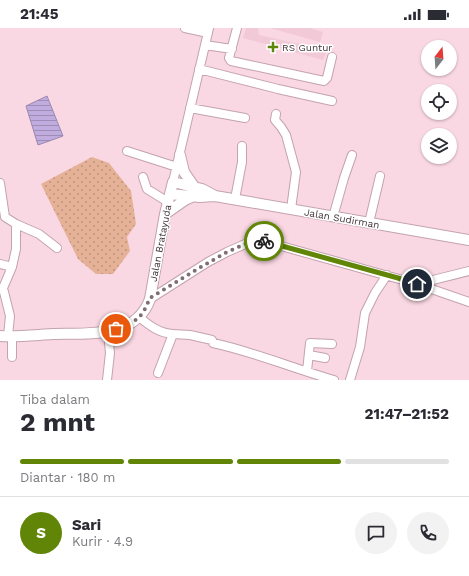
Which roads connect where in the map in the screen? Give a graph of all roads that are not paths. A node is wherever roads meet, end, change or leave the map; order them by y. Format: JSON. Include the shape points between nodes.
{"nodes":[{"id":1,"x":185,"y":28,"type":"edge"},
{"id":2,"x":237,"y":28,"type":"edge"},
{"id":3,"x":208,"y":31,"type":"edge"},
{"id":4,"x":205,"y":45,"type":"junction"},
{"id":5,"x":232,"y":49,"type":"junction"},
{"id":6,"x":332,"y":57,"type":"dead end"},
{"id":7,"x":199,"y":69,"type":"junction"},
{"id":8,"x":332,"y":101,"type":"dead end"},
{"id":9,"x":190,"y":108,"type":"junction"},
{"id":10,"x":276,"y":114,"type":"dead end"},
{"id":11,"x":245,"y":118,"type":"dead end"},
{"id":12,"x":242,"y":146,"type":"dead end"},
{"id":13,"x":127,"y":152,"type":"dead end"},
{"id":14,"x":180,"y":155,"type":"junction"},
{"id":15,"x":352,"y":155,"type":"dead end"},
{"id":16,"x":177,"y":167,"type":"junction"},
{"id":17,"x":380,"y":176,"type":"dead end"},
{"id":18,"x":143,"y":177,"type":"dead end"},
{"id":19,"x":173,"y":182,"type":"junction"},
{"id":20,"x":0,"y":183,"type":"edge"},
{"id":21,"x":194,"y":192,"type":"junction"},
{"id":22,"x":169,"y":198,"type":"junction"},
{"id":23,"x":235,"y":199,"type":"junction"},
{"id":24,"x":291,"y":209,"type":"junction"},
{"id":25,"x":165,"y":214,"type":"junction"},
{"id":26,"x":2,"y":217,"type":"edge"},
{"id":27,"x":333,"y":217,"type":"junction"},
{"id":28,"x":369,"y":223,"type":"junction"},
{"id":29,"x":16,"y":224,"type":"junction"},
{"id":30,"x":469,"y":240,"type":"edge"},
{"id":31,"x":57,"y":248,"type":"dead end"},
{"id":32,"x":0,"y":264,"type":"edge"},
{"id":33,"x":12,"y":267,"type":"junction"},
{"id":34,"x":469,"y":271,"type":"edge"},
{"id":35,"x":387,"y":275,"type":"junction"},
{"id":36,"x":417,"y":284,"type":"junction"},
{"id":37,"x":150,"y":298,"type":"junction"},
{"id":38,"x":469,"y":302,"type":"edge"},
{"id":39,"x":139,"y":318,"type":"junction"},
{"id":40,"x":108,"y":332,"type":"junction"},
{"id":41,"x":173,"y":334,"type":"junction"},
{"id":42,"x":7,"y":336,"type":"edge"},
{"id":43,"x":332,"y":344,"type":"dead end"},
{"id":44,"x":309,"y":356,"type":"junction"},
{"id":45,"x":12,"y":357,"type":"dead end"},
{"id":46,"x":325,"y":358,"type":"dead end"},
{"id":47,"x":307,"y":371,"type":"junction"},
{"id":48,"x":158,"y":373,"type":"dead end"},
{"id":49,"x":107,"y":380,"type":"edge"},
{"id":50,"x":334,"y":380,"type":"edge"},
{"id":51,"x":350,"y":380,"type":"edge"}],
"edges":[{"from":1,"to":3,"type":"street"},
{"from":2,"to":5,"type":"street"},
{"from":3,"to":4,"type":"street","name":"Jalan Bratayuda"},
{"from":4,"to":5,"type":"street"},
{"from":4,"to":7,"type":"street","name":"Jalan Bratayuda"},
{"from":5,"to":6,"type":"street","via":[[229,58],[231,61],[320,81],[327,78]]},
{"from":7,"to":8,"type":"street"},
{"from":7,"to":9,"type":"street","name":"Jalan Bratayuda"},
{"from":9,"to":11,"type":"street"},
{"from":9,"to":14,"type":"street","name":"Jalan Bratayuda"},
{"from":10,"to":24,"type":"street","via":[[275,120],[286,135],[296,172]]},
{"from":12,"to":23,"type":"street","via":[[242,162]]},
{"from":13,"to":16,"type":"street"},
{"from":14,"to":16,"type":"street","name":"Jalan Bratayuda"},
{"from":14,"to":21,"type":"main road","via":[[184,172]]},
{"from":15,"to":27,"type":"street"},
{"from":16,"to":19,"type":"street","name":"Jalan Bratayuda"},
{"from":17,"to":28,"type":"street"},
{"from":18,"to":22,"type":"street","via":[[147,188]]},
{"from":19,"to":21,"type":"main road"},
{"from":19,"to":22,"type":"main road","name":"Jalan Bratayuda"},
{"from":20,"to":26,"type":"street"},
{"from":21,"to":22,"type":"main road"},
{"from":21,"to":23,"type":"main road","name":"Jalan Sudirman","via":[[207,197]]},
{"from":21,"to":25,"type":"main road"},
{"from":22,"to":25,"type":"main road","name":"Jalan Bratayuda"},
{"from":23,"to":24,"type":"main road","name":"Jalan Sudirman"},
{"from":24,"to":27,"type":"main road","name":"Jalan Sudirman"},
{"from":25,"to":37,"type":"main road","name":"Jalan Bratayuda"},
{"from":26,"to":29,"type":"street"},
{"from":27,"to":28,"type":"main road","name":"Jalan Sudirman"},
{"from":28,"to":30,"type":"main road","name":"Jalan Sudirman"},
{"from":29,"to":31,"type":"street","via":[[39,234]]},
{"from":29,"to":33,"type":"street","via":[[16,249]]},
{"from":32,"to":33,"type":"street"},
{"from":33,"to":42,"type":"street","via":[[3,288],[10,316]]},
{"from":34,"to":36,"type":"street"},
{"from":35,"to":36,"type":"street"},
{"from":35,"to":37,"type":"street","via":[[256,240],[227,252]]},
{"from":35,"to":51,"type":"street","via":[[365,313],[360,347]]},
{"from":36,"to":38,"type":"street"},
{"from":37,"to":39,"type":"main road","name":"Jalan Bratayuda"},
{"from":39,"to":40,"type":"main road"},
{"from":39,"to":41,"type":"street","via":[[154,329]]},
{"from":40,"to":42,"type":"main road"},
{"from":40,"to":49,"type":"street","via":[[110,353]]},
{"from":41,"to":47,"type":"street","via":[[212,340],[213,343]]},
{"from":41,"to":48,"type":"street"},
{"from":42,"to":45,"type":"street"},
{"from":43,"to":44,"type":"street","via":[[310,343]]},
{"from":44,"to":46,"type":"street"},
{"from":44,"to":47,"type":"street"},
{"from":47,"to":50,"type":"street"}]}
